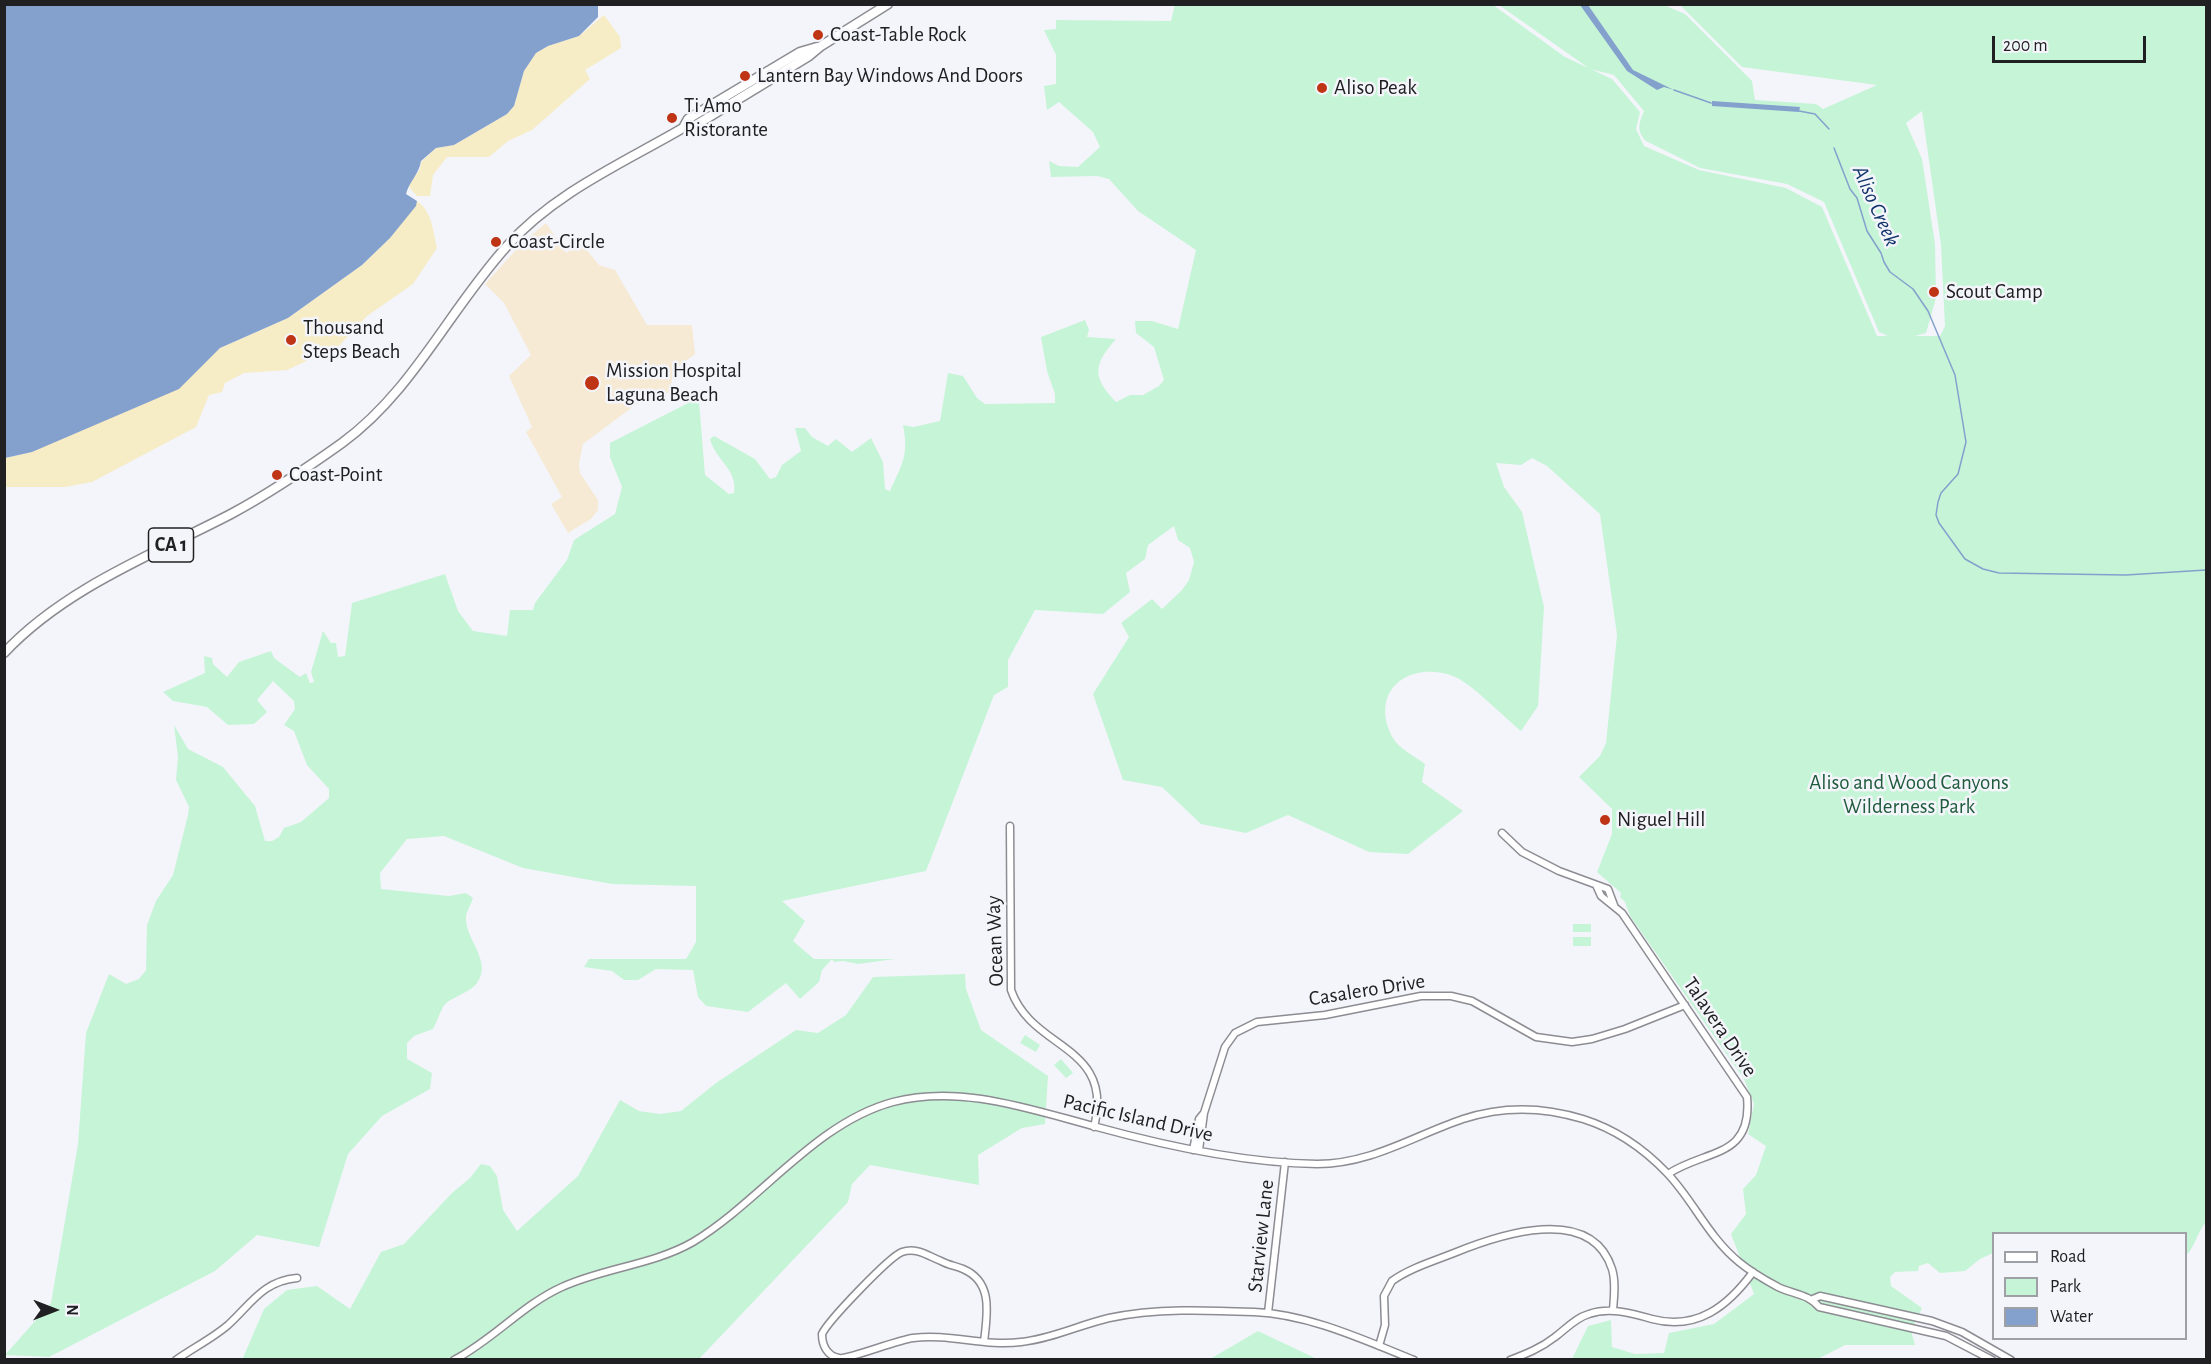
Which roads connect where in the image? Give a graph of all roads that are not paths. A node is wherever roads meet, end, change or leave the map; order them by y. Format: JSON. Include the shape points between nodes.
{"nodes":[{"id":1,"x":888,"y":4,"type":"edge"},
{"id":2,"x":821,"y":46,"type":"junction"},
{"id":3,"x":805,"y":50,"type":"junction"},
{"id":4,"x":779,"y":74,"type":"junction"},
{"id":5,"x":758,"y":77,"type":"junction"},
{"id":6,"x":716,"y":109,"type":"junction"},
{"id":7,"x":4,"y":653,"type":"edge"},
{"id":8,"x":1010,"y":825,"type":"dead end"},
{"id":9,"x":1503,"y":833,"type":"dead end"},
{"id":10,"x":1685,"y":1005,"type":"junction"},
{"id":11,"x":1094,"y":1127,"type":"junction"},
{"id":12,"x":1196,"y":1150,"type":"junction"},
{"id":13,"x":1285,"y":1162,"type":"junction"},
{"id":14,"x":1668,"y":1174,"type":"junction"},
{"id":15,"x":1753,"y":1272,"type":"junction"},
{"id":16,"x":297,"y":1278,"type":"dead end"},
{"id":17,"x":1813,"y":1299,"type":"junction"},
{"id":18,"x":1613,"y":1310,"type":"junction"},
{"id":19,"x":1268,"y":1313,"type":"junction"},
{"id":20,"x":984,"y":1342,"type":"junction"},
{"id":21,"x":1379,"y":1346,"type":"junction"},
{"id":22,"x":176,"y":1359,"type":"edge"},
{"id":23,"x":454,"y":1359,"type":"edge"},
{"id":24,"x":1414,"y":1359,"type":"edge"},
{"id":25,"x":1510,"y":1359,"type":"edge"},
{"id":26,"x":1992,"y":1359,"type":"edge"},
{"id":27,"x":2011,"y":1359,"type":"edge"}],
"edges":[{"from":1,"to":2,"type":"highway","number":"CA 1"},
{"from":2,"to":3,"type":"highway","number":"CA 1"},
{"from":2,"to":4,"type":"highway","number":"CA 1"},
{"from":3,"to":4,"type":"highway","via":[[802,56],[782,67]]},
{"from":3,"to":5,"type":"highway","number":"CA 1"},
{"from":4,"to":5,"type":"highway"},
{"from":4,"to":6,"type":"highway","number":"CA 1"},
{"from":5,"to":6,"type":"highway","number":"CA 1"},
{"from":6,"to":7,"type":"highway","number":"CA 1","via":[[691,128],[683,128],[562,198],[531,223],[485,270],[403,385],[342,442],[235,512],[66,602]]},
{"from":8,"to":11,"type":"street","name":"Ocean Way","via":[[1011,990],[1030,1021],[1089,1068],[1098,1092]]},
{"from":9,"to":10,"type":"street","name":"Talavera Drive","via":[[1522,852],[1608,889],[1614,904]]},
{"from":10,"to":12,"type":"street","name":"Casalero Drive","via":[[1625,1029],[1572,1042],[1536,1037],[1472,1001],[1451,996],[1422,996],[1350,1011],[1257,1022],[1235,1033],[1225,1047]]},
{"from":10,"to":14,"type":"street","name":"Talavera Drive","via":[[1742,1088],[1748,1110],[1743,1133],[1736,1142]]},
{"from":11,"to":12,"type":"street","name":"Pacific Island Drive"},
{"from":11,"to":23,"type":"street","name":"Pacific Island Drive","via":[[966,1097],[922,1097],[882,1106],[836,1129],[693,1242],[564,1286]]},
{"from":12,"to":13,"type":"street","name":"Pacific Island Drive"},
{"from":13,"to":14,"type":"street","name":"Pacific Island Drive","via":[[1319,1164],[1361,1159],[1465,1118],[1530,1109],[1598,1124],[1627,1140]]},
{"from":13,"to":19,"type":"street","name":"Starview Lane"},
{"from":14,"to":15,"type":"street","name":"Pacific Island Drive","via":[[1722,1246]]},
{"from":15,"to":17,"type":"street","name":"Pacific Island Drive","via":[[1778,1287]]},
{"from":15,"to":18,"type":"street","via":[[1727,1303],[1702,1317],[1662,1321]]},
{"from":16,"to":22,"type":"street","via":[[266,1286],[227,1325]]},
{"from":17,"to":26,"type":"street","name":"Pacific Island Drive","via":[[1819,1307],[1946,1336]]},
{"from":17,"to":27,"type":"street","name":"Pacific Island Drive","via":[[1820,1296],[1932,1321],[1962,1332]]},
{"from":18,"to":21,"type":"street","via":[[1613,1271],[1599,1249],[1571,1232],[1537,1229],[1481,1242],[1392,1281],[1384,1296],[1385,1325]]},
{"from":18,"to":25,"type":"street","via":[[1587,1314],[1544,1345]]},
{"from":19,"to":20,"type":"street","via":[[1129,1314],[1024,1342]]},
{"from":19,"to":21,"type":"street"},
{"from":20,"to":20,"type":"street","via":[[986,1296],[974,1276],[923,1252],[907,1251],[890,1260],[833,1317],[822,1334],[832,1356],[845,1359],[883,1344],[914,1338]]},
{"from":21,"to":24,"type":"street"}]}
